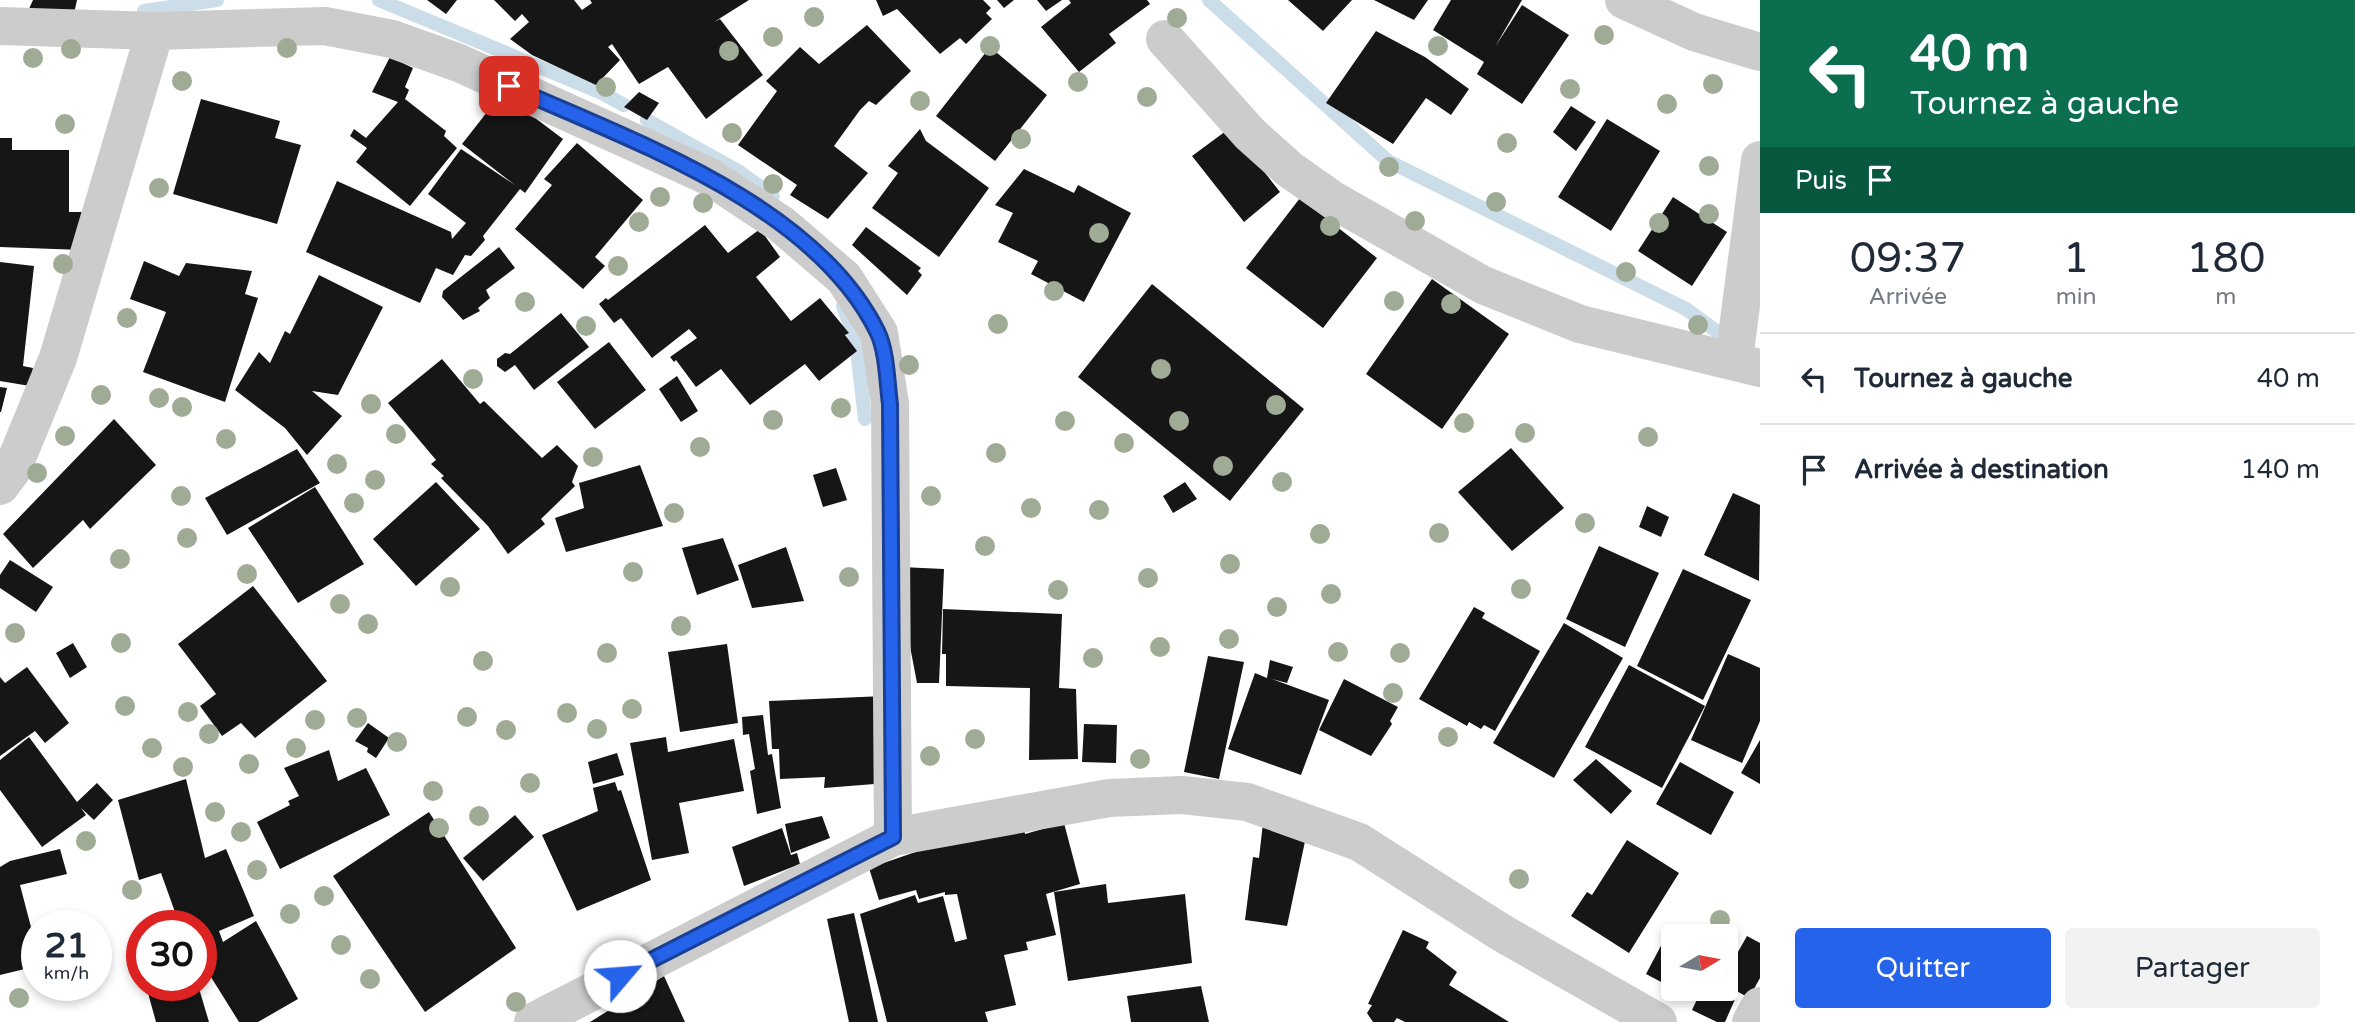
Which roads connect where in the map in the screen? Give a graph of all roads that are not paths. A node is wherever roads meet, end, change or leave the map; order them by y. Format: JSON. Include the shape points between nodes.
{"nodes":[{"id":1,"x":1624,"y":0,"type":"edge"},
{"id":2,"x":0,"y":26,"type":"edge"},
{"id":3,"x":155,"y":31,"type":"junction"},
{"id":4,"x":1165,"y":39,"type":"dead end"},
{"id":5,"x":1760,"y":52,"type":"edge"},
{"id":6,"x":1760,"y":160,"type":"edge"},
{"id":7,"x":1747,"y":363,"type":"edge"},
{"id":8,"x":0,"y":486,"type":"edge"},
{"id":9,"x":893,"y":837,"type":"junction"},
{"id":10,"x":1760,"y":1006,"type":"edge"},
{"id":11,"x":533,"y":1022,"type":"edge"},
{"id":12,"x":1658,"y":1022,"type":"edge"},
{"id":13,"x":1751,"y":1022,"type":"edge"}],
"edges":[{"from":1,"to":5,"type":"street","via":[[1694,32]]},
{"from":2,"to":3,"type":"street"},
{"from":3,"to":8,"type":"street","via":[[58,358],[12,470]]},
{"from":3,"to":9,"type":"street","via":[[325,26],[392,39],[437,55],[710,177],[781,224],[844,278],[879,333],[890,404]]},
{"from":4,"to":7,"type":"street","via":[[1250,134],[1289,169],[1333,200],[1483,285],[1580,324]]},
{"from":6,"to":7,"type":"street"},
{"from":9,"to":11,"type":"street"},
{"from":9,"to":12,"type":"street","via":[[1109,798],[1182,795],[1247,802],[1359,842],[1502,933]]},
{"from":10,"to":13,"type":"street"}]}
